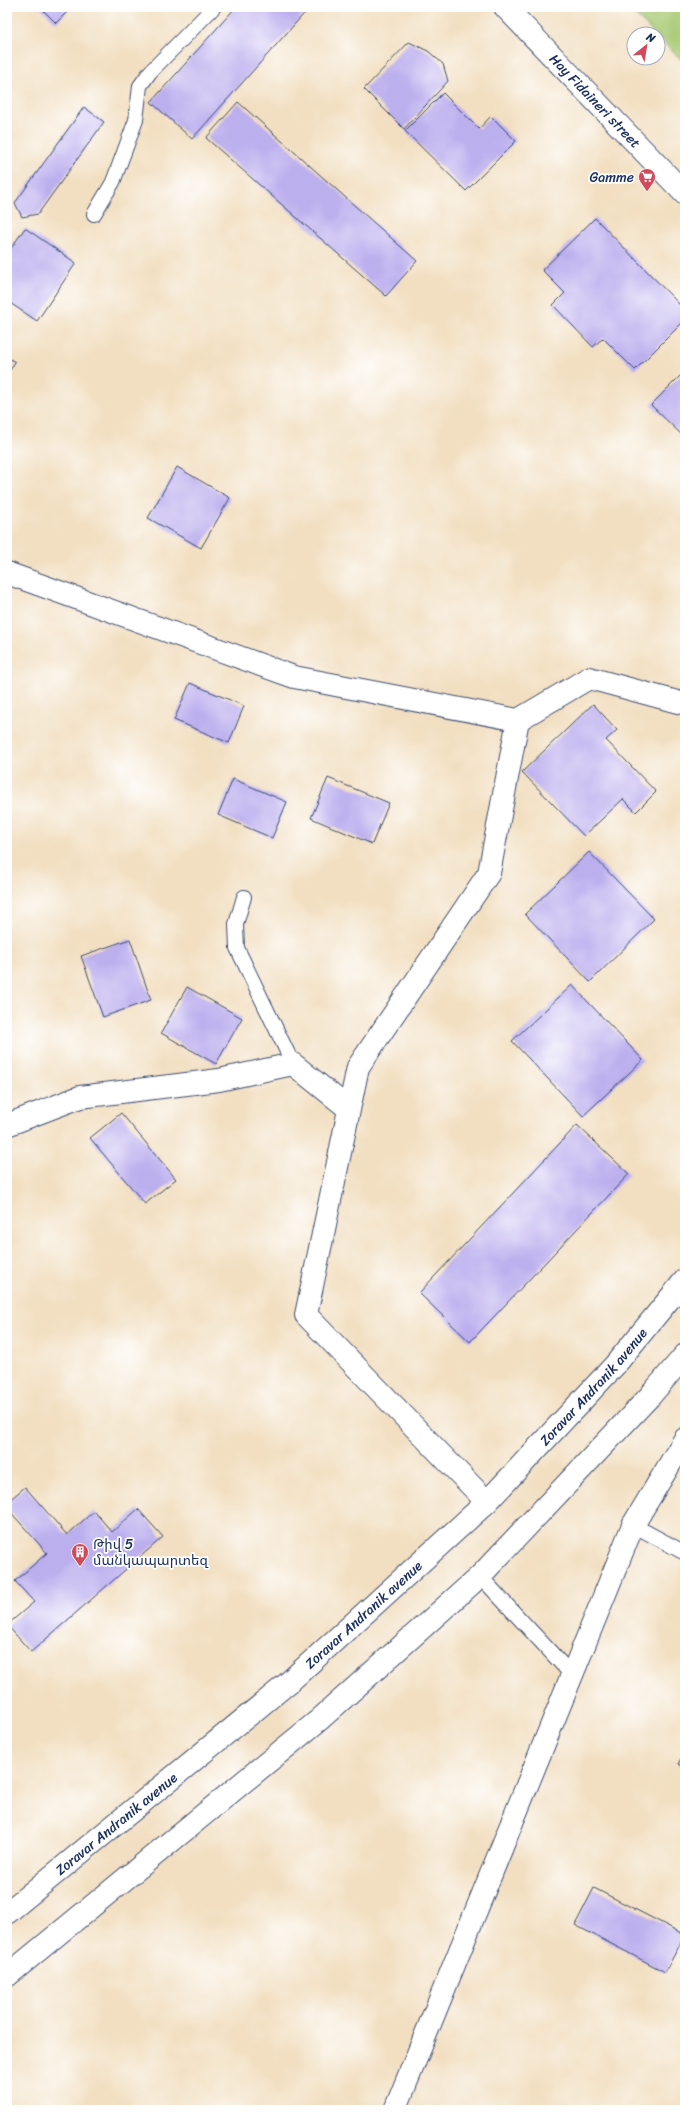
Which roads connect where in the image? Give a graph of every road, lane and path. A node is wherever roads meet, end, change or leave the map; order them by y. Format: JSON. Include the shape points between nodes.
{"nodes":[{"id":1,"x":214,"y":7,"type":"edge"},
{"id":2,"x":505,"y":7,"type":"edge"},
{"id":3,"x":685,"y":194,"type":"edge"},
{"id":4,"x":94,"y":214,"type":"dead end"},
{"id":5,"x":7,"y":573,"type":"edge"},
{"id":6,"x":685,"y":704,"type":"edge"},
{"id":7,"x":518,"y":720,"type":"junction"},
{"id":8,"x":244,"y":897,"type":"dead end"},
{"id":9,"x":293,"y":1064,"type":"junction"},
{"id":10,"x":349,"y":1109,"type":"junction"},
{"id":11,"x":7,"y":1125,"type":"edge"},
{"id":12,"x":685,"y":1280,"type":"edge"},
{"id":13,"x":685,"y":1355,"type":"edge"},
{"id":14,"x":685,"y":1439,"type":"edge"},
{"id":15,"x":487,"y":1502,"type":"junction"},
{"id":16,"x":633,"y":1525,"type":"junction"},
{"id":17,"x":685,"y":1553,"type":"edge"},
{"id":18,"x":480,"y":1576,"type":"junction"},
{"id":19,"x":572,"y":1675,"type":"junction"},
{"id":20,"x":7,"y":1913,"type":"edge"},
{"id":21,"x":7,"y":1976,"type":"edge"},
{"id":22,"x":395,"y":2110,"type":"edge"}],
"edges":[{"from":1,"to":4,"type":"lane","via":[[150,72],[140,86],[136,120],[114,182]]},
{"from":2,"to":3,"type":"street","name":"Hay Fidaineri street"},
{"from":5,"to":7,"type":"street","via":[[294,677]]},
{"from":6,"to":7,"type":"street","via":[[589,678]]},
{"from":7,"to":10,"type":"street","via":[[489,873],[358,1067]]},
{"from":8,"to":9,"type":"lane","via":[[236,924],[237,948]]},
{"from":9,"to":10,"type":"street"},
{"from":9,"to":11,"type":"street","via":[[219,1080],[80,1097]]},
{"from":10,"to":15,"type":"street","via":[[306,1315]]},
{"from":12,"to":15,"type":"street","name":"Zoravar Andranik avenue","via":[[615,1365]]},
{"from":13,"to":18,"type":"street","via":[[650,1396]]},
{"from":14,"to":16,"type":"street"},
{"from":15,"to":20,"type":"street","name":"Zoravar Andranik avenue","via":[[288,1683]]},
{"from":16,"to":17,"type":"lane"},
{"from":16,"to":19,"type":"street"},
{"from":18,"to":19,"type":"lane"},
{"from":18,"to":21,"type":"street","via":[[319,1720]]},
{"from":19,"to":22,"type":"street"}]}
